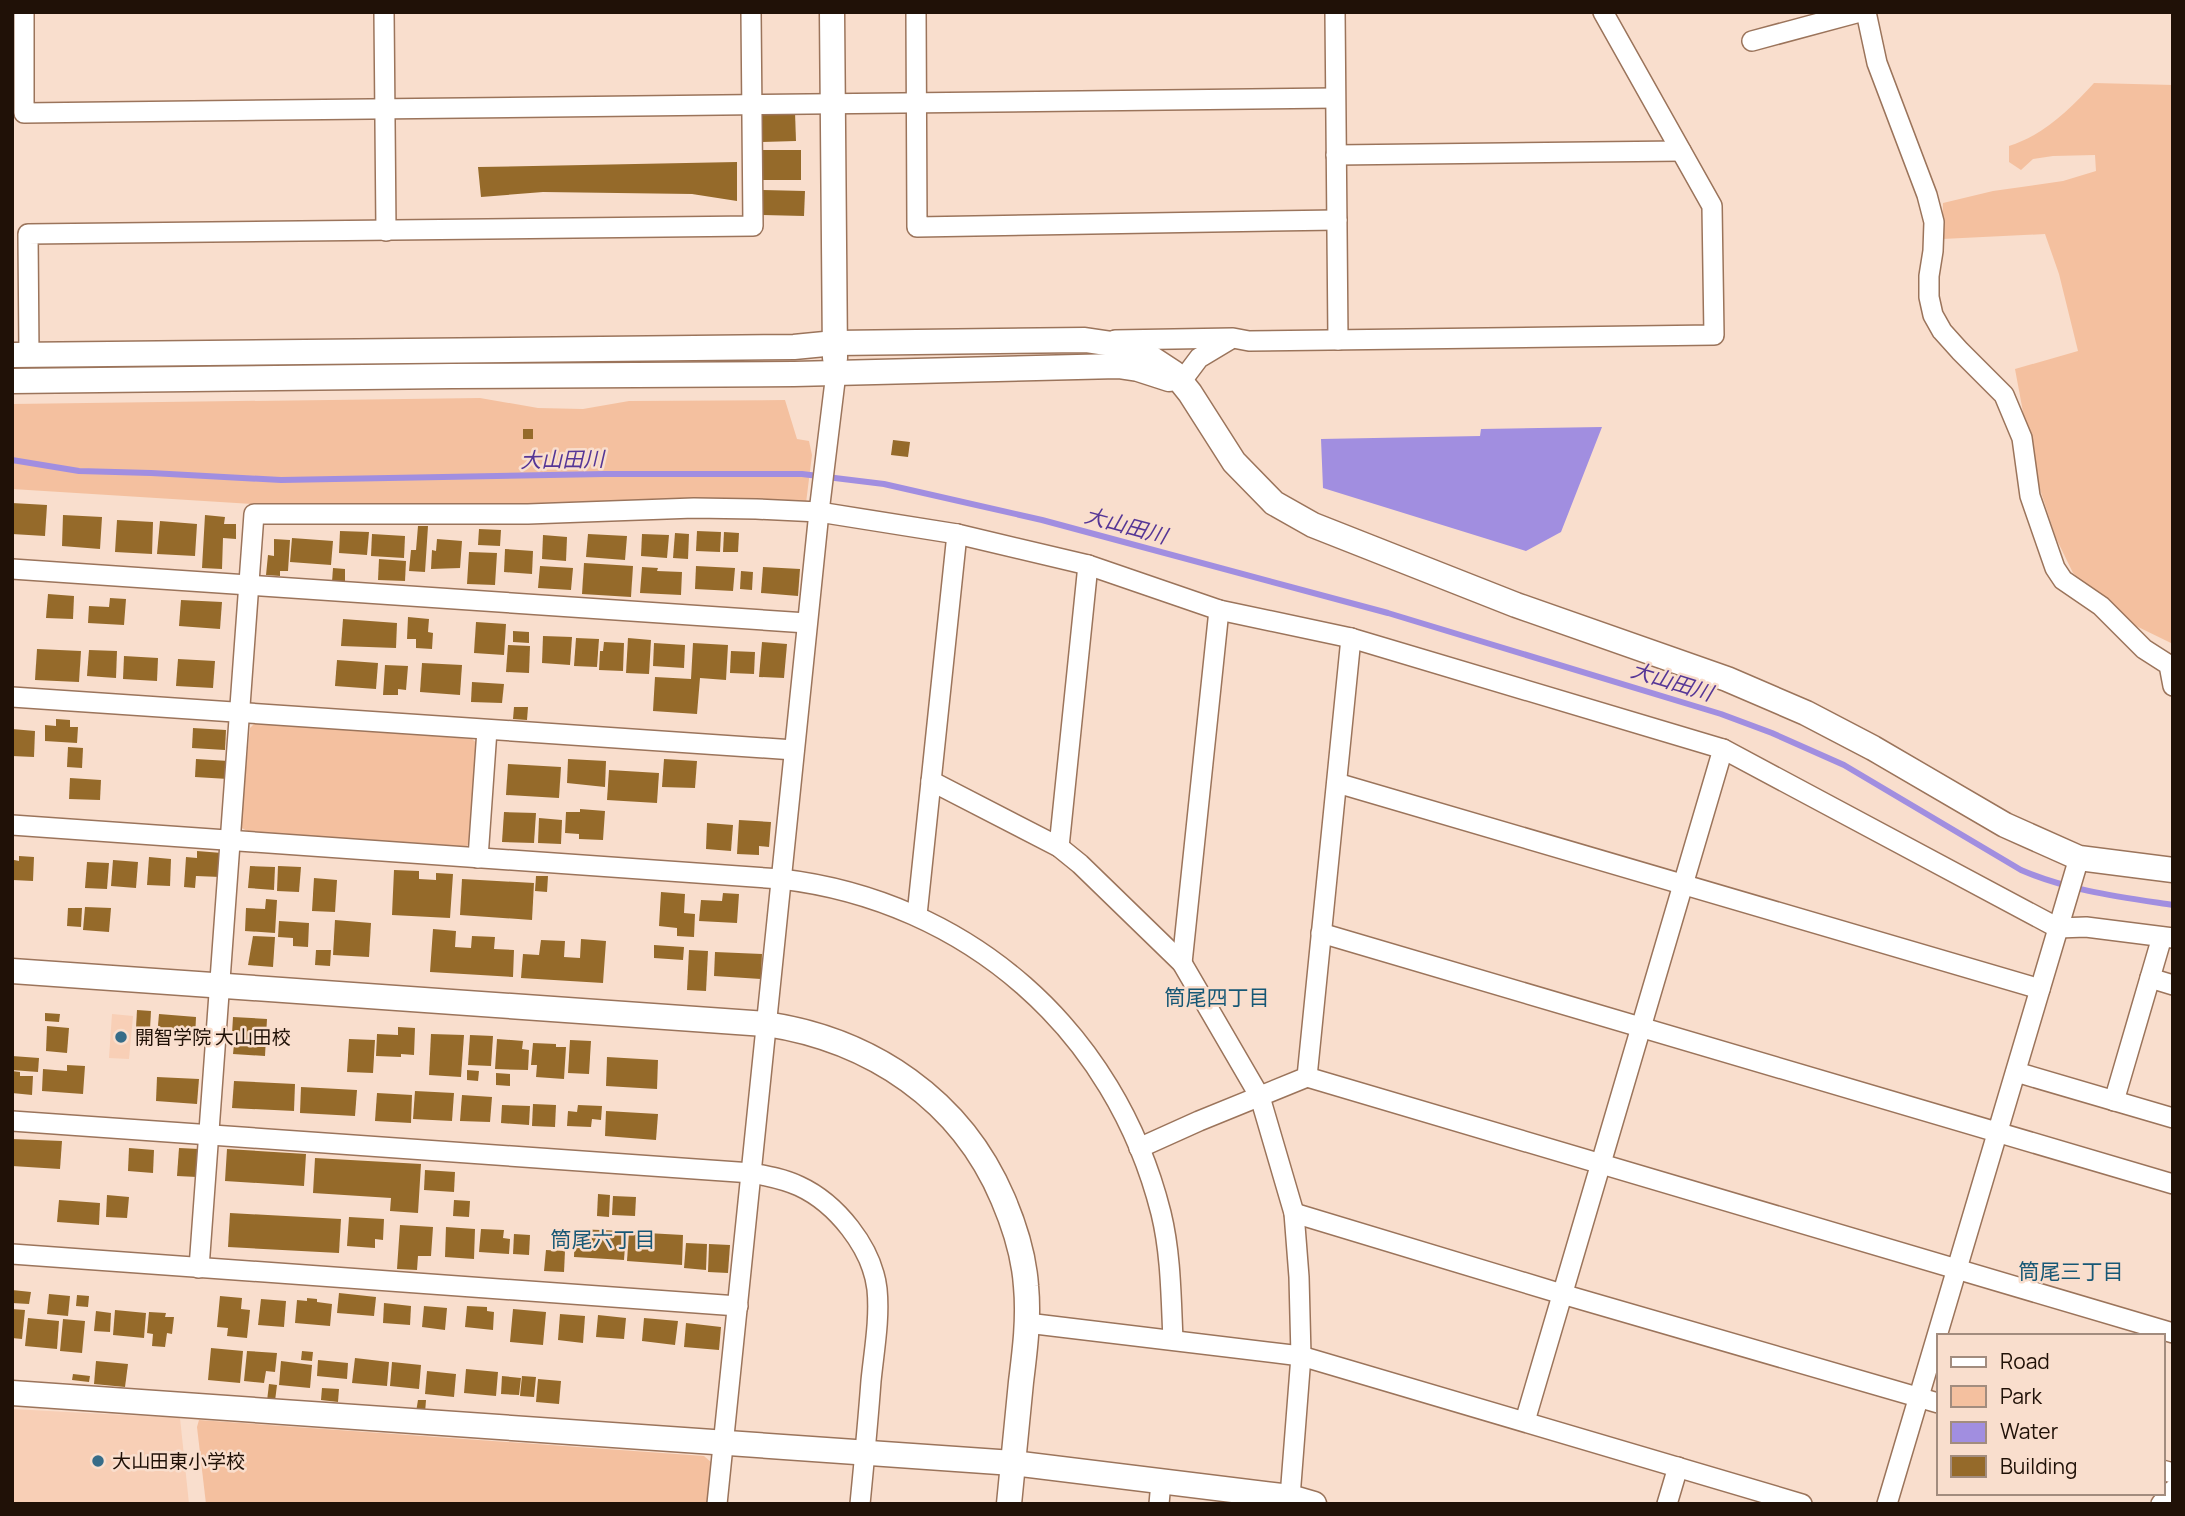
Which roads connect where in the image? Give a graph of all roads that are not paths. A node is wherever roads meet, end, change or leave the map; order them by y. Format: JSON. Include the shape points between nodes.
{"nodes":[{"id":1,"x":24,"y":12,"type":"edge"},
{"id":2,"x":384,"y":12,"type":"edge"},
{"id":3,"x":751,"y":12,"type":"edge"},
{"id":4,"x":832,"y":12,"type":"edge"},
{"id":5,"x":916,"y":12,"type":"edge"},
{"id":6,"x":1335,"y":12,"type":"edge"},
{"id":7,"x":1603,"y":12,"type":"edge"},
{"id":8,"x":1860,"y":12,"type":"edge"},
{"id":9,"x":1866,"y":12,"type":"edge"},
{"id":10,"x":1752,"y":41,"type":"dead end"},
{"id":11,"x":1335,"y":98,"type":"junction"},
{"id":12,"x":752,"y":104,"type":"junction"},
{"id":13,"x":834,"y":104,"type":"junction"},
{"id":14,"x":916,"y":104,"type":"junction"},
{"id":15,"x":385,"y":108,"type":"junction"},
{"id":16,"x":1681,"y":151,"type":"junction"},
{"id":17,"x":1336,"y":155,"type":"junction"},
{"id":18,"x":1336,"y":220,"type":"junction"},
{"id":19,"x":386,"y":231,"type":"junction"},
{"id":20,"x":1233,"y":338,"type":"junction"},
{"id":21,"x":1085,"y":340,"type":"junction"},
{"id":22,"x":1338,"y":340,"type":"junction"},
{"id":23,"x":835,"y":343,"type":"junction"},
{"id":24,"x":21,"y":355,"type":"edge"},
{"id":25,"x":835,"y":373,"type":"junction"},
{"id":26,"x":12,"y":380,"type":"edge"},
{"id":27,"x":1185,"y":388,"type":"junction"},
{"id":28,"x":819,"y":512,"type":"junction"},
{"id":29,"x":957,"y":534,"type":"junction"},
{"id":30,"x":1088,"y":565,"type":"junction"},
{"id":31,"x":12,"y":569,"type":"edge"},
{"id":32,"x":250,"y":584,"type":"junction"},
{"id":33,"x":1219,"y":610,"type":"junction"},
{"id":34,"x":807,"y":624,"type":"junction"},
{"id":35,"x":1351,"y":638,"type":"junction"},
{"id":36,"x":2173,"y":686,"type":"edge"},
{"id":37,"x":12,"y":697,"type":"edge"},
{"id":38,"x":240,"y":713,"type":"junction"},
{"id":39,"x":487,"y":730,"type":"junction"},
{"id":40,"x":1723,"y":749,"type":"junction"},
{"id":41,"x":794,"y":750,"type":"junction"},
{"id":42,"x":931,"y":781,"type":"junction"},
{"id":43,"x":1337,"y":783,"type":"junction"},
{"id":44,"x":12,"y":825,"type":"edge"},
{"id":45,"x":231,"y":841,"type":"junction"},
{"id":46,"x":1059,"y":847,"type":"junction"},
{"id":47,"x":2079,"y":858,"type":"junction"},
{"id":48,"x":478,"y":859,"type":"junction"},
{"id":49,"x":2173,"y":870,"type":"edge"},
{"id":50,"x":781,"y":879,"type":"junction"},
{"id":51,"x":1683,"y":885,"type":"junction"},
{"id":52,"x":917,"y":915,"type":"junction"},
{"id":53,"x":2060,"y":921,"type":"junction"},
{"id":54,"x":1321,"y":933,"type":"junction"},
{"id":55,"x":2167,"y":938,"type":"edge"},
{"id":56,"x":1182,"y":963,"type":"junction"},
{"id":57,"x":12,"y":971,"type":"edge"},
{"id":58,"x":2150,"y":978,"type":"junction"},
{"id":59,"x":2173,"y":985,"type":"edge"},
{"id":60,"x":219,"y":986,"type":"junction"},
{"id":61,"x":2040,"y":989,"type":"junction"},
{"id":62,"x":766,"y":1024,"type":"junction"},
{"id":63,"x":1641,"y":1027,"type":"junction"},
{"id":64,"x":2016,"y":1072,"type":"junction"},
{"id":65,"x":1307,"y":1077,"type":"junction"},
{"id":66,"x":1260,"y":1097,"type":"junction"},
{"id":67,"x":2115,"y":1101,"type":"junction"},
{"id":68,"x":2173,"y":1118,"type":"edge"},
{"id":69,"x":12,"y":1121,"type":"edge"},
{"id":70,"x":1998,"y":1133,"type":"junction"},
{"id":71,"x":208,"y":1135,"type":"junction"},
{"id":72,"x":1139,"y":1148,"type":"junction"},
{"id":73,"x":1602,"y":1165,"type":"junction"},
{"id":74,"x":752,"y":1173,"type":"junction"},
{"id":75,"x":2173,"y":1184,"type":"edge"},
{"id":76,"x":1294,"y":1213,"type":"junction"},
{"id":77,"x":12,"y":1254,"type":"edge"},
{"id":78,"x":199,"y":1268,"type":"junction"},
{"id":79,"x":1957,"y":1269,"type":"junction"},
{"id":80,"x":1562,"y":1294,"type":"junction"},
{"id":81,"x":737,"y":1306,"type":"junction"},
{"id":82,"x":1027,"y":1323,"type":"junction"},
{"id":83,"x":2173,"y":1333,"type":"edge"},
{"id":84,"x":1937,"y":1334,"type":"edge"},
{"id":85,"x":1937,"y":1335,"type":"edge"},
{"id":86,"x":1173,"y":1340,"type":"junction"},
{"id":87,"x":1301,"y":1356,"type":"junction"},
{"id":88,"x":12,"y":1393,"type":"edge"},
{"id":89,"x":1918,"y":1397,"type":"junction"},
{"id":90,"x":1937,"y":1403,"type":"edge"},
{"id":91,"x":1525,"y":1421,"type":"junction"},
{"id":92,"x":723,"y":1443,"type":"junction"},
{"id":93,"x":865,"y":1454,"type":"junction"},
{"id":94,"x":1013,"y":1463,"type":"junction"},
{"id":95,"x":1678,"y":1467,"type":"junction"},
{"id":96,"x":2173,"y":1490,"type":"edge"},
{"id":97,"x":1160,"y":1493,"type":"edge"},
{"id":98,"x":1302,"y":1500,"type":"edge"},
{"id":99,"x":717,"y":1504,"type":"edge"},
{"id":100,"x":860,"y":1504,"type":"edge"},
{"id":101,"x":1009,"y":1504,"type":"edge"},
{"id":102,"x":1667,"y":1504,"type":"edge"},
{"id":103,"x":1802,"y":1504,"type":"edge"},
{"id":104,"x":1887,"y":1504,"type":"edge"},
{"id":105,"x":2161,"y":1504,"type":"edge"}],
"edges":[{"from":1,"to":15,"type":"street","via":[[24,113]]},
{"from":2,"to":15,"type":"street"},
{"from":3,"to":12,"type":"street"},
{"from":4,"to":13,"type":"street"},
{"from":5,"to":14,"type":"street"},
{"from":6,"to":11,"type":"street"},
{"from":7,"to":16,"type":"street"},
{"from":8,"to":10,"type":"street"},
{"from":9,"to":36,"type":"street","via":[[1877,62],[1934,222],[1929,276],[1933,315],[1942,331],[2004,395],[2022,438],[2030,496],[2063,580],[2169,665]]},
{"from":11,"to":14,"type":"street"},
{"from":11,"to":17,"type":"street"},
{"from":12,"to":13,"type":"street"},
{"from":12,"to":15,"type":"street"},
{"from":12,"to":19,"type":"street","via":[[753,226]]},
{"from":13,"to":14,"type":"street"},
{"from":13,"to":23,"type":"street"},
{"from":14,"to":18,"type":"street","via":[[917,227]]},
{"from":15,"to":19,"type":"street"},
{"from":16,"to":17,"type":"street"},
{"from":16,"to":22,"type":"street","via":[[1712,206],[1714,335]]},
{"from":17,"to":18,"type":"street"},
{"from":18,"to":22,"type":"street"},
{"from":19,"to":24,"type":"street","via":[[28,234]]},
{"from":20,"to":21,"type":"street"},
{"from":20,"to":22,"type":"street"},
{"from":20,"to":27,"type":"street","via":[[1199,358]]},
{"from":21,"to":23,"type":"street"},
{"from":21,"to":27,"type":"street","via":[[1142,352],[1174,373]]},
{"from":23,"to":24,"type":"street"},
{"from":23,"to":25,"type":"street"},
{"from":25,"to":26,"type":"street"},
{"from":25,"to":27,"type":"street","via":[[1118,366],[1167,378]]},
{"from":25,"to":28,"type":"street"},
{"from":27,"to":47,"type":"street","via":[[1234,462],[1275,503],[1313,525],[1516,605],[1727,679],[1806,713],[2006,825]]},
{"from":28,"to":29,"type":"street"},
{"from":28,"to":32,"type":"street","via":[[694,508],[515,514],[254,514]]},
{"from":28,"to":34,"type":"street"},
{"from":29,"to":30,"type":"street"},
{"from":29,"to":42,"type":"street"},
{"from":30,"to":33,"type":"street"},
{"from":30,"to":46,"type":"street"},
{"from":31,"to":32,"type":"street"},
{"from":32,"to":34,"type":"street"},
{"from":32,"to":38,"type":"street"},
{"from":33,"to":35,"type":"street"},
{"from":33,"to":56,"type":"street"},
{"from":34,"to":41,"type":"street"},
{"from":35,"to":40,"type":"street"},
{"from":35,"to":43,"type":"street"},
{"from":37,"to":38,"type":"street"},
{"from":38,"to":39,"type":"street"},
{"from":38,"to":45,"type":"street"},
{"from":39,"to":41,"type":"street"},
{"from":39,"to":48,"type":"street"},
{"from":40,"to":51,"type":"street"},
{"from":40,"to":53,"type":"street"},
{"from":41,"to":50,"type":"street"},
{"from":42,"to":46,"type":"street"},
{"from":42,"to":52,"type":"street"},
{"from":43,"to":51,"type":"street"},
{"from":43,"to":54,"type":"street"},
{"from":44,"to":45,"type":"street"},
{"from":45,"to":48,"type":"street"},
{"from":45,"to":60,"type":"street"},
{"from":46,"to":56,"type":"street"},
{"from":47,"to":49,"type":"street"},
{"from":47,"to":53,"type":"street"},
{"from":48,"to":50,"type":"street"},
{"from":50,"to":52,"type":"street","via":[[856,893]]},
{"from":50,"to":62,"type":"street"},
{"from":51,"to":61,"type":"street"},
{"from":51,"to":63,"type":"street"},
{"from":52,"to":72,"type":"street","via":[[1002,968],[1060,1020],[1105,1080]]},
{"from":53,"to":55,"type":"street"},
{"from":53,"to":61,"type":"street"},
{"from":54,"to":63,"type":"street"},
{"from":54,"to":65,"type":"street"},
{"from":55,"to":58,"type":"street"},
{"from":56,"to":66,"type":"street"},
{"from":57,"to":60,"type":"street"},
{"from":58,"to":59,"type":"street"},
{"from":58,"to":67,"type":"street"},
{"from":60,"to":62,"type":"street"},
{"from":60,"to":71,"type":"street"},
{"from":61,"to":64,"type":"street"},
{"from":62,"to":74,"type":"street"},
{"from":62,"to":82,"type":"street","via":[[799,1028],[855,1049],[909,1081],[946,1111],[979,1154],[1008,1210],[1023,1262]]},
{"from":63,"to":70,"type":"street"},
{"from":63,"to":73,"type":"street"},
{"from":64,"to":67,"type":"street"},
{"from":64,"to":70,"type":"street"},
{"from":65,"to":66,"type":"street"},
{"from":65,"to":73,"type":"street"},
{"from":66,"to":72,"type":"street"},
{"from":66,"to":76,"type":"street"},
{"from":67,"to":68,"type":"street"},
{"from":69,"to":71,"type":"street"},
{"from":70,"to":75,"type":"street"},
{"from":70,"to":79,"type":"street"},
{"from":71,"to":74,"type":"street"},
{"from":71,"to":78,"type":"street"},
{"from":72,"to":86,"type":"street","via":[[1165,1235]]},
{"from":73,"to":79,"type":"street"},
{"from":73,"to":80,"type":"street"},
{"from":74,"to":81,"type":"street"},
{"from":74,"to":93,"type":"street","via":[[800,1186],[824,1203],[846,1223],[872,1269],[878,1304]]},
{"from":76,"to":80,"type":"street"},
{"from":76,"to":87,"type":"street"},
{"from":77,"to":78,"type":"street"},
{"from":78,"to":81,"type":"street"},
{"from":79,"to":83,"type":"street"},
{"from":79,"to":84,"type":"street"},
{"from":80,"to":89,"type":"street"},
{"from":80,"to":91,"type":"street"},
{"from":81,"to":92,"type":"street"},
{"from":82,"to":86,"type":"street"},
{"from":82,"to":94,"type":"street"},
{"from":85,"to":89,"type":"street"},
{"from":86,"to":87,"type":"street"},
{"from":87,"to":91,"type":"street"},
{"from":87,"to":98,"type":"street"},
{"from":88,"to":92,"type":"street"},
{"from":89,"to":90,"type":"street"},
{"from":89,"to":104,"type":"street"},
{"from":91,"to":95,"type":"street"},
{"from":92,"to":93,"type":"street"},
{"from":92,"to":99,"type":"street"},
{"from":93,"to":94,"type":"street"},
{"from":93,"to":100,"type":"street"},
{"from":94,"to":97,"type":"street"},
{"from":94,"to":101,"type":"street"},
{"from":95,"to":102,"type":"street"},
{"from":95,"to":103,"type":"street"},
{"from":96,"to":105,"type":"street"},
{"from":97,"to":98,"type":"street"}]}
